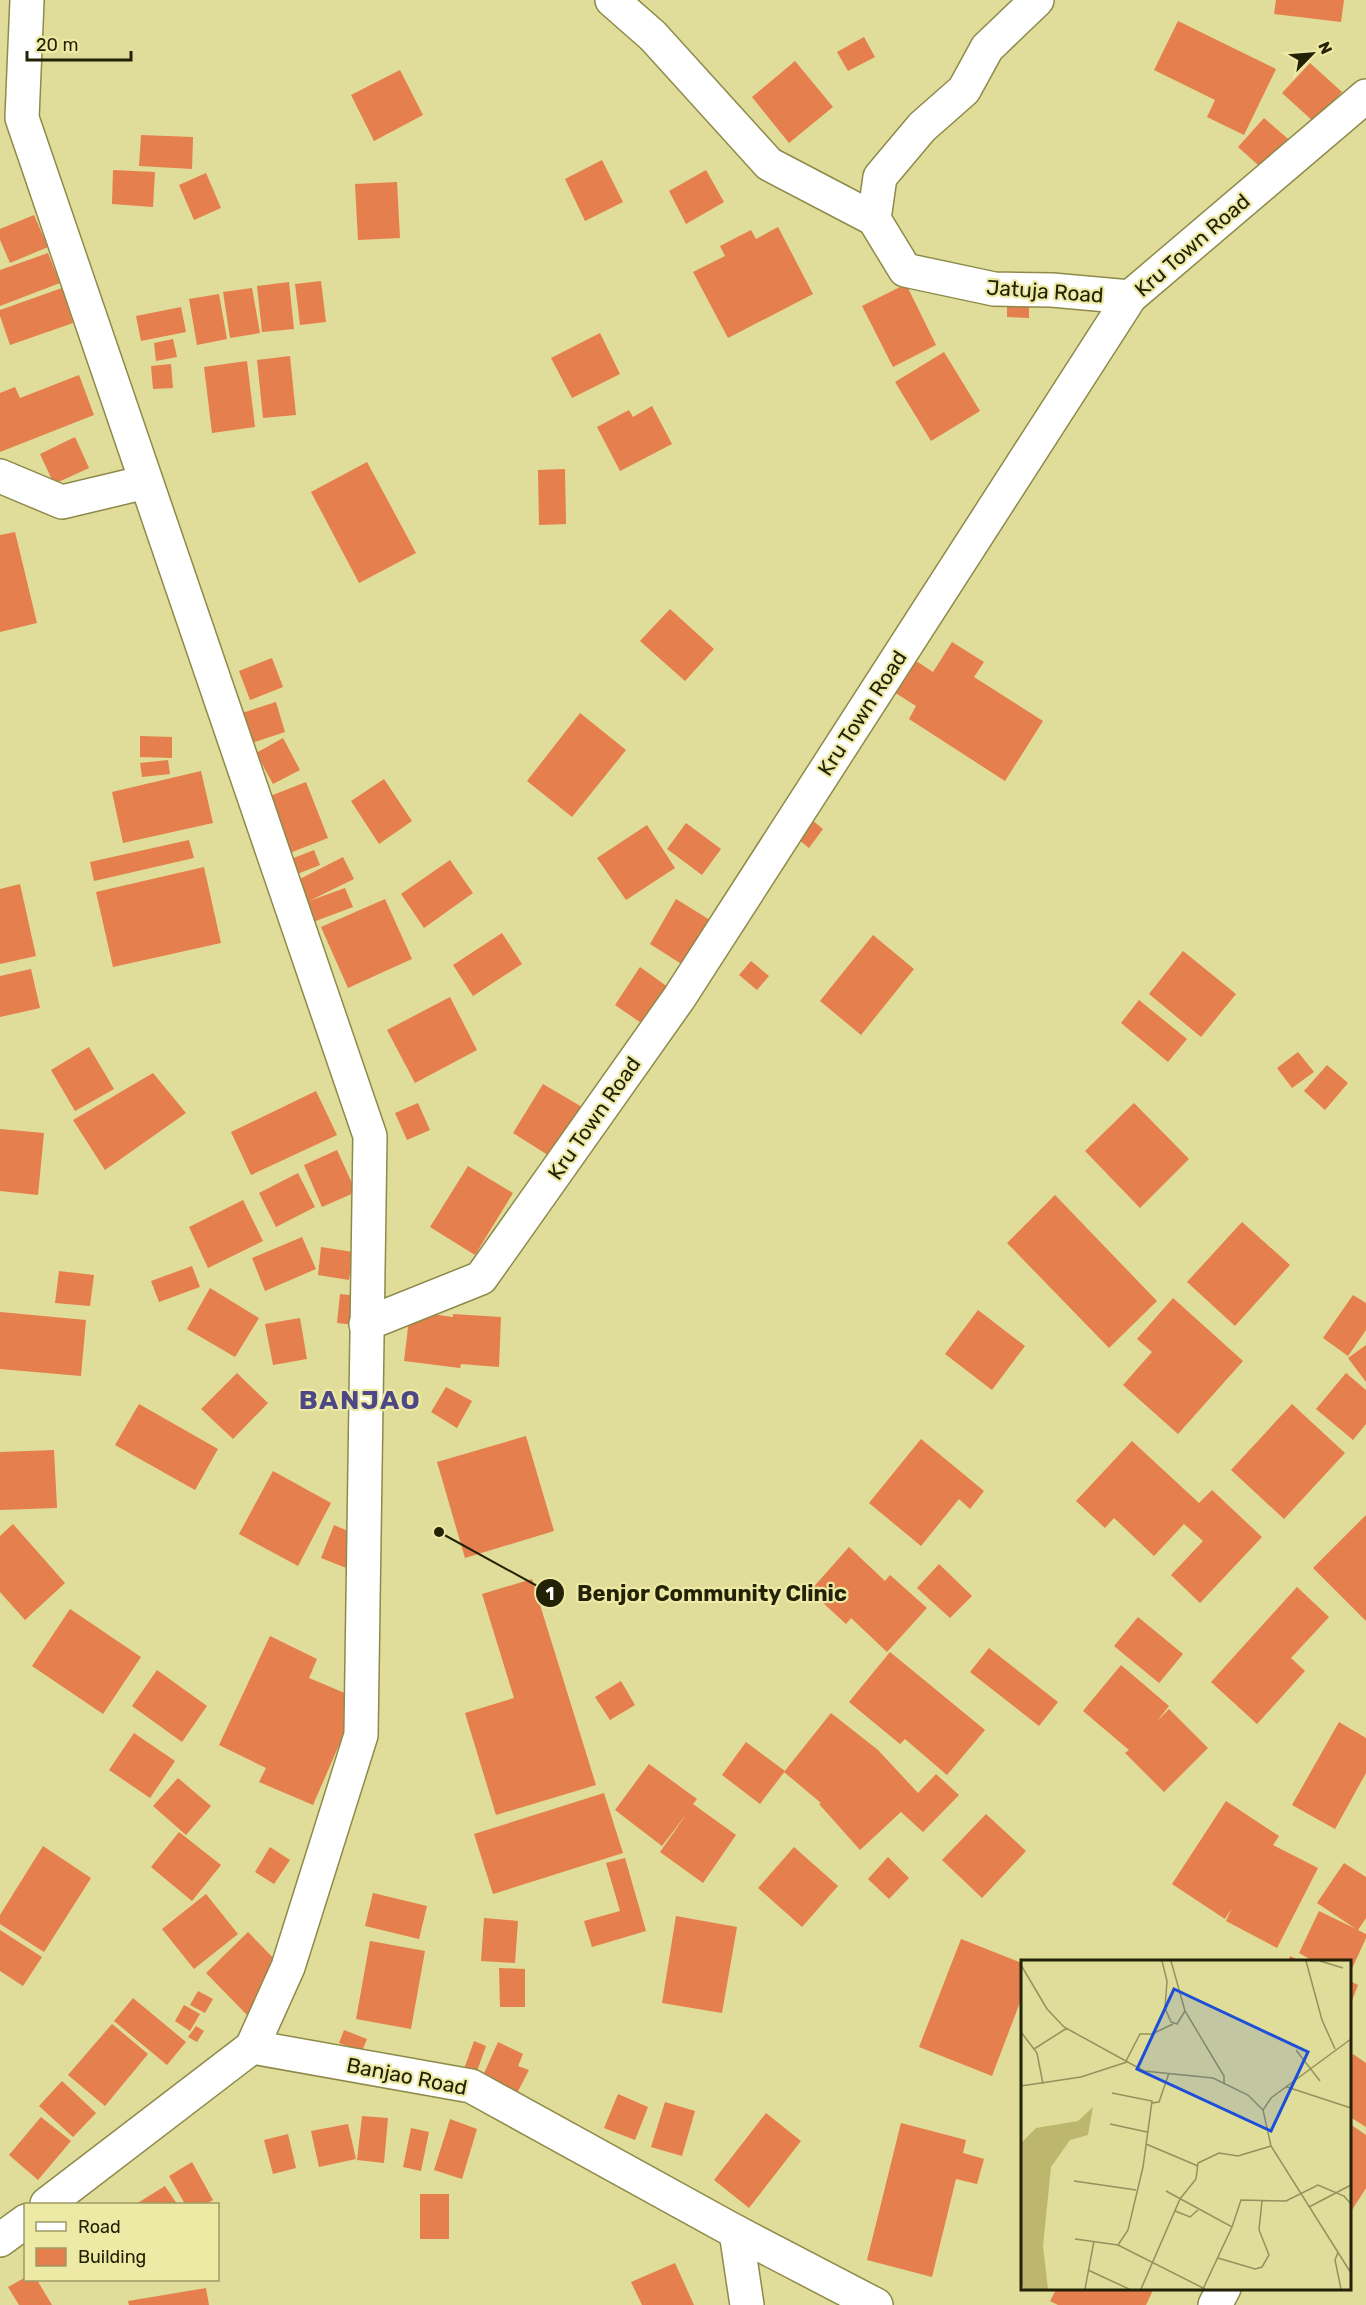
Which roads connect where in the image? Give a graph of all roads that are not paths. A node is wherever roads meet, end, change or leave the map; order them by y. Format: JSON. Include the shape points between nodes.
{"nodes":[{"id":1,"x":27,"y":0,"type":"edge"},
{"id":2,"x":612,"y":0,"type":"edge"},
{"id":3,"x":1037,"y":0,"type":"edge"},
{"id":4,"x":1366,"y":96,"type":"edge"},
{"id":5,"x":874,"y":219,"type":"junction"},
{"id":6,"x":1130,"y":297,"type":"junction"},
{"id":7,"x":0,"y":476,"type":"edge"},
{"id":8,"x":146,"y":482,"type":"junction"},
{"id":9,"x":366,"y":1324,"type":"junction"},
{"id":10,"x":252,"y":2047,"type":"junction"},
{"id":11,"x":50,"y":2203,"type":"edge"},
{"id":12,"x":24,"y":2222,"type":"edge"},
{"id":13,"x":736,"y":2232,"type":"junction"},
{"id":14,"x":0,"y":2240,"type":"edge"},
{"id":15,"x":1223,"y":2290,"type":"edge"},
{"id":16,"x":747,"y":2305,"type":"edge"},
{"id":17,"x":876,"y":2305,"type":"edge"},
{"id":18,"x":1215,"y":2305,"type":"edge"}],
"edges":[{"from":1,"to":8,"type":"street","via":[[22,118]]},
{"from":2,"to":5,"type":"street","via":[[653,36],[769,164]]},
{"from":3,"to":5,"type":"street","via":[[987,48],[963,90],[922,127],[880,177]]},
{"from":4,"to":6,"type":"street","name":"Kru Town Road"},
{"from":5,"to":6,"type":"street","name":"Jatuja Road","via":[[905,270],[994,289]]},
{"from":6,"to":9,"type":"street","name":"Kru Town Road","via":[[679,998],[482,1278]]},
{"from":7,"to":8,"type":"street","via":[[62,502]]},
{"from":8,"to":9,"type":"street","via":[[370,1136]]},
{"from":9,"to":10,"type":"street","via":[[362,1735],[288,1967]]},
{"from":10,"to":11,"type":"street"},
{"from":10,"to":13,"type":"street","name":"Banjao Road","via":[[471,2086]]},
{"from":12,"to":14,"type":"street"},
{"from":13,"to":16,"type":"street"},
{"from":13,"to":17,"type":"street","name":"Banjao Road"},
{"from":15,"to":18,"type":"street"}]}
